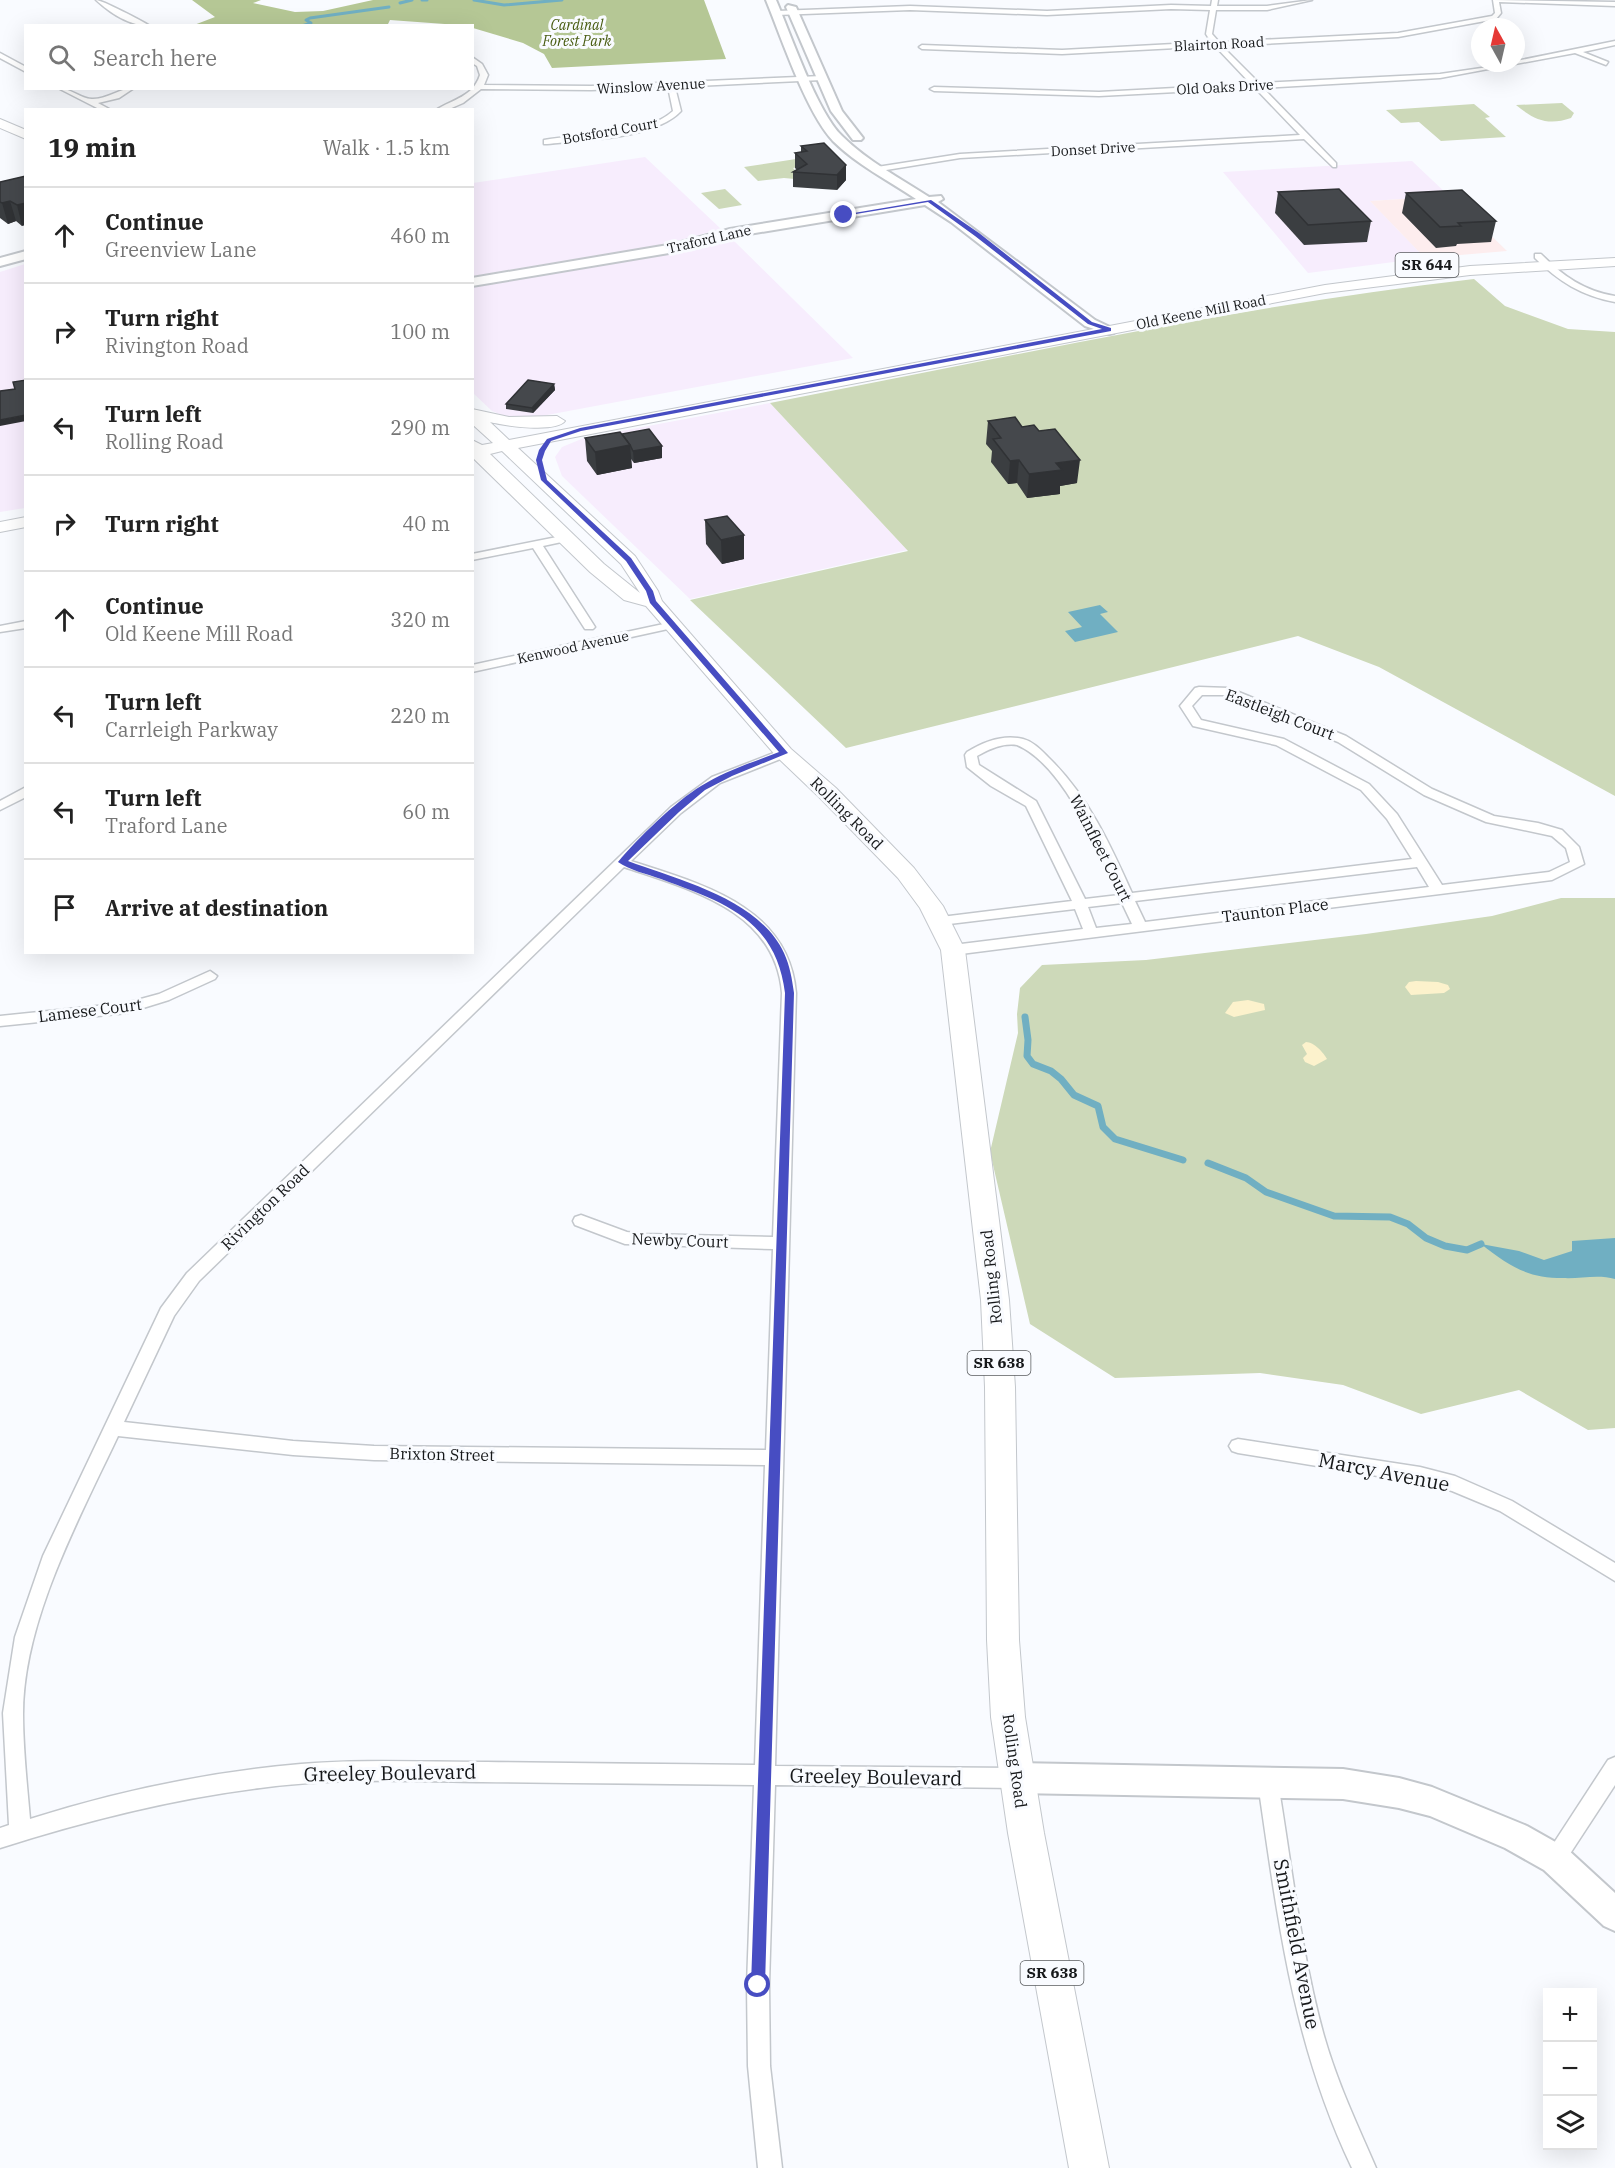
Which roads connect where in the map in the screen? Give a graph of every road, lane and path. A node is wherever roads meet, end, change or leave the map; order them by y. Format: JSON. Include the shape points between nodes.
{"nodes":[{"id":1,"x":99,"y":0,"type":"edge"},
{"id":2,"x":771,"y":0,"type":"edge"},
{"id":3,"x":788,"y":0,"type":"edge"},
{"id":4,"x":1103,"y":0,"type":"edge"},
{"id":5,"x":1215,"y":0,"type":"edge"},
{"id":6,"x":1309,"y":0,"type":"edge"},
{"id":7,"x":1496,"y":0,"type":"edge"},
{"id":8,"x":1501,"y":0,"type":"edge"},
{"id":9,"x":990,"y":2,"type":"dead end"},
{"id":10,"x":1615,"y":4,"type":"edge"},
{"id":11,"x":1214,"y":9,"type":"junction"},
{"id":12,"x":1111,"y":10,"type":"junction"},
{"id":13,"x":988,"y":11,"type":"junction"},
{"id":14,"x":794,"y":12,"type":"junction"},
{"id":15,"x":777,"y":13,"type":"junction"},
{"id":16,"x":142,"y":24,"type":"edge"},
{"id":17,"x":1615,"y":43,"type":"edge"},
{"id":18,"x":1217,"y":44,"type":"junction"},
{"id":19,"x":922,"y":47,"type":"dead end"},
{"id":20,"x":1575,"y":51,"type":"junction"},
{"id":21,"x":0,"y":55,"type":"edge"},
{"id":22,"x":474,"y":60,"type":"edge"},
{"id":23,"x":1525,"y":61,"type":"edge"},
{"id":24,"x":1606,"y":63,"type":"dead end"},
{"id":25,"x":24,"y":69,"type":"edge"},
{"id":26,"x":1471,"y":71,"type":"edge"},
{"id":27,"x":822,"y":78,"type":"junction"},
{"id":28,"x":805,"y":79,"type":"junction"},
{"id":29,"x":671,"y":85,"type":"junction"},
{"id":30,"x":1257,"y":85,"type":"junction"},
{"id":31,"x":480,"y":87,"type":"junction"},
{"id":32,"x":934,"y":89,"type":"dead end"},
{"id":33,"x":65,"y":90,"type":"edge"},
{"id":34,"x":127,"y":90,"type":"edge"},
{"id":35,"x":91,"y":102,"type":"junction"},
{"id":36,"x":104,"y":108,"type":"edge"},
{"id":37,"x":444,"y":108,"type":"edge"},
{"id":38,"x":0,"y":123,"type":"edge"},
{"id":39,"x":24,"y":134,"type":"edge"},
{"id":40,"x":0,"y":137,"type":"edge"},
{"id":41,"x":1306,"y":137,"type":"junction"},
{"id":42,"x":547,"y":142,"type":"dead end"},
{"id":43,"x":24,"y":148,"type":"edge"},
{"id":44,"x":1333,"y":165,"type":"dead end"},
{"id":45,"x":897,"y":166,"type":"junction"},
{"id":46,"x":880,"y":169,"type":"junction"},
{"id":47,"x":910,"y":174,"type":"dead end"},
{"id":48,"x":931,"y":195,"type":"junction"},
{"id":49,"x":950,"y":199,"type":"dead end"},
{"id":50,"x":1615,"y":254,"type":"edge"},
{"id":51,"x":24,"y":256,"type":"edge"},
{"id":52,"x":1542,"y":260,"type":"junction"},
{"id":53,"x":0,"y":262,"type":"edge"},
{"id":54,"x":1615,"y":262,"type":"edge"},
{"id":55,"x":474,"y":282,"type":"edge"},
{"id":56,"x":1615,"y":298,"type":"edge"},
{"id":57,"x":1101,"y":321,"type":"junction"},
{"id":58,"x":474,"y":414,"type":"edge"},
{"id":59,"x":474,"y":415,"type":"edge"},
{"id":60,"x":581,"y":424,"type":"junction"},
{"id":61,"x":501,"y":440,"type":"junction"},
{"id":62,"x":474,"y":447,"type":"edge"},
{"id":63,"x":544,"y":480,"type":"junction"},
{"id":64,"x":24,"y":522,"type":"edge"},
{"id":65,"x":0,"y":527,"type":"edge"},
{"id":66,"x":24,"y":537,"type":"edge"},
{"id":67,"x":567,"y":538,"type":"junction"},
{"id":68,"x":0,"y":542,"type":"edge"},
{"id":69,"x":536,"y":544,"type":"junction"},
{"id":70,"x":474,"y":557,"type":"edge"},
{"id":71,"x":653,"y":602,"type":"junction"},
{"id":72,"x":24,"y":624,"type":"edge"},
{"id":73,"x":673,"y":625,"type":"junction"},
{"id":74,"x":589,"y":627,"type":"dead end"},
{"id":75,"x":0,"y":629,"type":"edge"},
{"id":76,"x":474,"y":669,"type":"edge"},
{"id":77,"x":784,"y":753,"type":"junction"},
{"id":78,"x":24,"y":792,"type":"edge"},
{"id":79,"x":0,"y":806,"type":"edge"},
{"id":80,"x":1572,"y":847,"type":"joint"},
{"id":81,"x":622,"y":862,"type":"junction"},
{"id":82,"x":1421,"y":862,"type":"junction"},
{"id":83,"x":1438,"y":890,"type":"junction"},
{"id":84,"x":1126,"y":897,"type":"junction"},
{"id":85,"x":1080,"y":903,"type":"junction"},
{"id":86,"x":940,"y":921,"type":"junction"},
{"id":87,"x":1140,"y":927,"type":"junction"},
{"id":88,"x":1092,"y":934,"type":"junction"},
{"id":89,"x":953,"y":950,"type":"junction"},
{"id":90,"x":210,"y":976,"type":"dead end"},
{"id":91,"x":0,"y":1021,"type":"edge"},
{"id":92,"x":581,"y":1221,"type":"dead end"},
{"id":93,"x":781,"y":1243,"type":"junction"},
{"id":94,"x":112,"y":1428,"type":"junction"},
{"id":95,"x":1238,"y":1446,"type":"dead end"},
{"id":96,"x":774,"y":1458,"type":"junction"},
{"id":97,"x":1615,"y":1573,"type":"edge"},
{"id":98,"x":1615,"y":1767,"type":"edge"},
{"id":99,"x":764,"y":1775,"type":"junction"},
{"id":100,"x":1016,"y":1778,"type":"junction"},
{"id":101,"x":1268,"y":1783,"type":"junction"},
{"id":102,"x":20,"y":1831,"type":"junction"},
{"id":103,"x":0,"y":1838,"type":"edge"},
{"id":104,"x":1555,"y":1859,"type":"junction"},
{"id":105,"x":1615,"y":1915,"type":"edge"},
{"id":106,"x":770,"y":2168,"type":"edge"},
{"id":107,"x":1089,"y":2168,"type":"edge"},
{"id":108,"x":1364,"y":2168,"type":"edge"}],
"edges":[{"from":1,"to":16,"type":"street"},
{"from":2,"to":15,"type":"street"},
{"from":3,"to":14,"type":"street"},
{"from":4,"to":12,"type":"street"},
{"from":5,"to":11,"type":"street"},
{"from":6,"to":11,"type":"street","via":[[1267,8]]},
{"from":7,"to":18,"type":"street","name":"Blairton Road","via":[[1498,13],[1494,18],[1424,32]]},
{"from":8,"to":10,"type":"street"},
{"from":9,"to":13,"type":"street"},
{"from":11,"to":12,"type":"street"},
{"from":11,"to":18,"type":"street","via":[[1209,34]]},
{"from":12,"to":13,"type":"street"},
{"from":13,"to":14,"type":"street","via":[[910,8]]},
{"from":14,"to":15,"type":"street"},
{"from":14,"to":27,"type":"street"},
{"from":15,"to":28,"type":"street"},
{"from":17,"to":20,"type":"street","name":"Old Oaks Drive"},
{"from":18,"to":19,"type":"street","name":"Blairton Road","via":[[1062,52]]},
{"from":18,"to":30,"type":"street"},
{"from":20,"to":23,"type":"street","name":"Old Oaks Drive"},
{"from":20,"to":24,"type":"street"},
{"from":21,"to":25,"type":"street"},
{"from":22,"to":31,"type":"street","via":[[484,75]]},
{"from":26,"to":30,"type":"street","name":"Old Oaks Drive"},
{"from":27,"to":28,"type":"street","name":"Winslow Avenue"},
{"from":27,"to":45,"type":"street","via":[[849,130]]},
{"from":28,"to":29,"type":"street","name":"Winslow Avenue"},
{"from":28,"to":46,"type":"street","via":[[832,132]]},
{"from":29,"to":31,"type":"street","name":"Winslow Avenue"},
{"from":29,"to":42,"type":"street","name":"Botsford Court","via":[[677,111],[666,121],[645,128]]},
{"from":30,"to":32,"type":"street","name":"Old Oaks Drive","via":[[1080,94]]},
{"from":30,"to":41,"type":"street"},
{"from":31,"to":37,"type":"street"},
{"from":33,"to":35,"type":"street"},
{"from":34,"to":35,"type":"street"},
{"from":35,"to":36,"type":"street"},
{"from":38,"to":39,"type":"main road"},
{"from":40,"to":43,"type":"main road"},
{"from":41,"to":44,"type":"street"},
{"from":41,"to":45,"type":"street","name":"Donset Drive","via":[[960,156]]},
{"from":45,"to":46,"type":"street","name":"Donset Drive"},
{"from":45,"to":47,"type":"street"},
{"from":46,"to":48,"type":"street"},
{"from":48,"to":49,"type":"street","name":"Traford Lane"},
{"from":48,"to":55,"type":"street","name":"Traford Lane","via":[[750,229],[675,248]]},
{"from":48,"to":57,"type":"street","via":[[977,235]]},
{"from":50,"to":52,"type":"main road","name":"Old Keene Mill Road","number":"SR 644"},
{"from":51,"to":53,"type":"street"},
{"from":52,"to":54,"type":"main road","name":"Old Keene Mill Road","number":"SR 644"},
{"from":52,"to":56,"type":"street","via":[[1578,290]]},
{"from":52,"to":57,"type":"main road","name":"Old Keene Mill Road","number":"SR 644"},
{"from":57,"to":60,"type":"main road","name":"Old Keene Mill Road","number":"SR 644"},
{"from":58,"to":60,"type":"main road","via":[[508,422]]},
{"from":59,"to":61,"type":"main road","name":"Rolling Road","number":"SR 638"},
{"from":60,"to":61,"type":"main road","name":"Old Keene Mill Road","number":"SR 644"},
{"from":60,"to":63,"type":"main road","via":[[547,442],[539,457]]},
{"from":61,"to":62,"type":"main road","name":"Old Keene Mill Road","number":"SR 644"},
{"from":61,"to":63,"type":"main road","name":"Rolling Road","number":"SR 638"},
{"from":62,"to":67,"type":"main road","name":"Rolling Road","number":"SR 638"},
{"from":63,"to":71,"type":"main road","name":"Rolling Road","number":"SR 638","via":[[628,560]]},
{"from":64,"to":65,"type":"main road"},
{"from":66,"to":68,"type":"main road"},
{"from":67,"to":69,"type":"street"},
{"from":67,"to":71,"type":"main road","name":"Rolling Road","number":"SR 638","via":[[631,596]]},
{"from":69,"to":70,"type":"street"},
{"from":69,"to":74,"type":"street"},
{"from":71,"to":73,"type":"main road","name":"Rolling Road","number":"SR 638"},
{"from":72,"to":75,"type":"street"},
{"from":73,"to":76,"type":"street","name":"Kenwood Avenue"},
{"from":73,"to":77,"type":"main road","name":"Rolling Road","number":"SR 638"},
{"from":77,"to":81,"type":"street","name":"Rivington Road","via":[[702,789]]},
{"from":77,"to":86,"type":"main road","name":"Rolling Road","number":"SR 638","via":[[906,873]]},
{"from":78,"to":79,"type":"street"},
{"from":80,"to":82,"type":"street","name":"Eastleigh Court","via":[[1557,833],[1491,819],[1428,792],[1342,739],[1225,691],[1199,691],[1186,705],[1197,723],[1280,742],[1365,787],[1392,817]]},
{"from":80,"to":83,"type":"street","name":"Taunton Place","via":[[1577,864],[1552,876]]},
{"from":81,"to":93,"type":"street","via":[[730,904],[759,925],[779,952],[787,971]]},
{"from":81,"to":94,"type":"street","name":"Rivington Road","via":[[193,1277],[167,1313]]},
{"from":82,"to":83,"type":"street","name":"Eastleigh Court"},
{"from":82,"to":84,"type":"street","name":"Taunton Place"},
{"from":83,"to":87,"type":"street","name":"Taunton Place"},
{"from":84,"to":85,"type":"street","name":"Taunton Place"},
{"from":84,"to":85,"type":"street","name":"Wainfleet Court","via":[[1083,806],[1061,774],[1026,744],[987,745],[971,755],[973,767],[1031,804]]},
{"from":84,"to":87,"type":"street","name":"Wainfleet Court"},
{"from":85,"to":86,"type":"street","name":"Taunton Place"},
{"from":85,"to":88,"type":"street","name":"Wainfleet Court"},
{"from":86,"to":89,"type":"main road","name":"Rolling Road","number":"SR 638"},
{"from":87,"to":88,"type":"street","name":"Taunton Place"},
{"from":88,"to":89,"type":"street","name":"Taunton Place"},
{"from":89,"to":100,"type":"main road","name":"Rolling Road","number":"SR 638","via":[[995,1300],[1003,1640]]},
{"from":90,"to":91,"type":"street","name":"Lamese Court","via":[[164,997],[127,1008]]},
{"from":92,"to":93,"type":"street","name":"Newby Court","via":[[625,1238],[643,1240]]},
{"from":93,"to":96,"type":"street"},
{"from":94,"to":96,"type":"street","name":"Brixton Street","via":[[374,1453]]},
{"from":94,"to":102,"type":"street","name":"Rivington Road","via":[[52,1556],[25,1637],[13,1713]]},
{"from":95,"to":97,"type":"street","name":"Marcy Avenue","via":[[1455,1484],[1506,1506]]},
{"from":96,"to":99,"type":"street"},
{"from":98,"to":104,"type":"street"},
{"from":99,"to":100,"type":"street","name":"Greeley Boulevard"},
{"from":99,"to":102,"type":"street","name":"Greeley Boulevard","via":[[401,1771],[302,1774],[161,1793]]},
{"from":99,"to":106,"type":"street","via":[[759,2066]]},
{"from":100,"to":101,"type":"street","name":"Greeley Boulevard"},
{"from":100,"to":107,"type":"main road","name":"Rolling Road","number":"SR 638"},
{"from":101,"to":104,"type":"street","name":"Greeley Boulevard","via":[[1343,1784],[1399,1792],[1499,1828]]},
{"from":101,"to":108,"type":"street","name":"Smithfield Avenue","via":[[1302,1992],[1327,2082]]},
{"from":102,"to":103,"type":"street","name":"Greeley Boulevard"},
{"from":104,"to":105,"type":"street","name":"Greeley Boulevard"}]}
